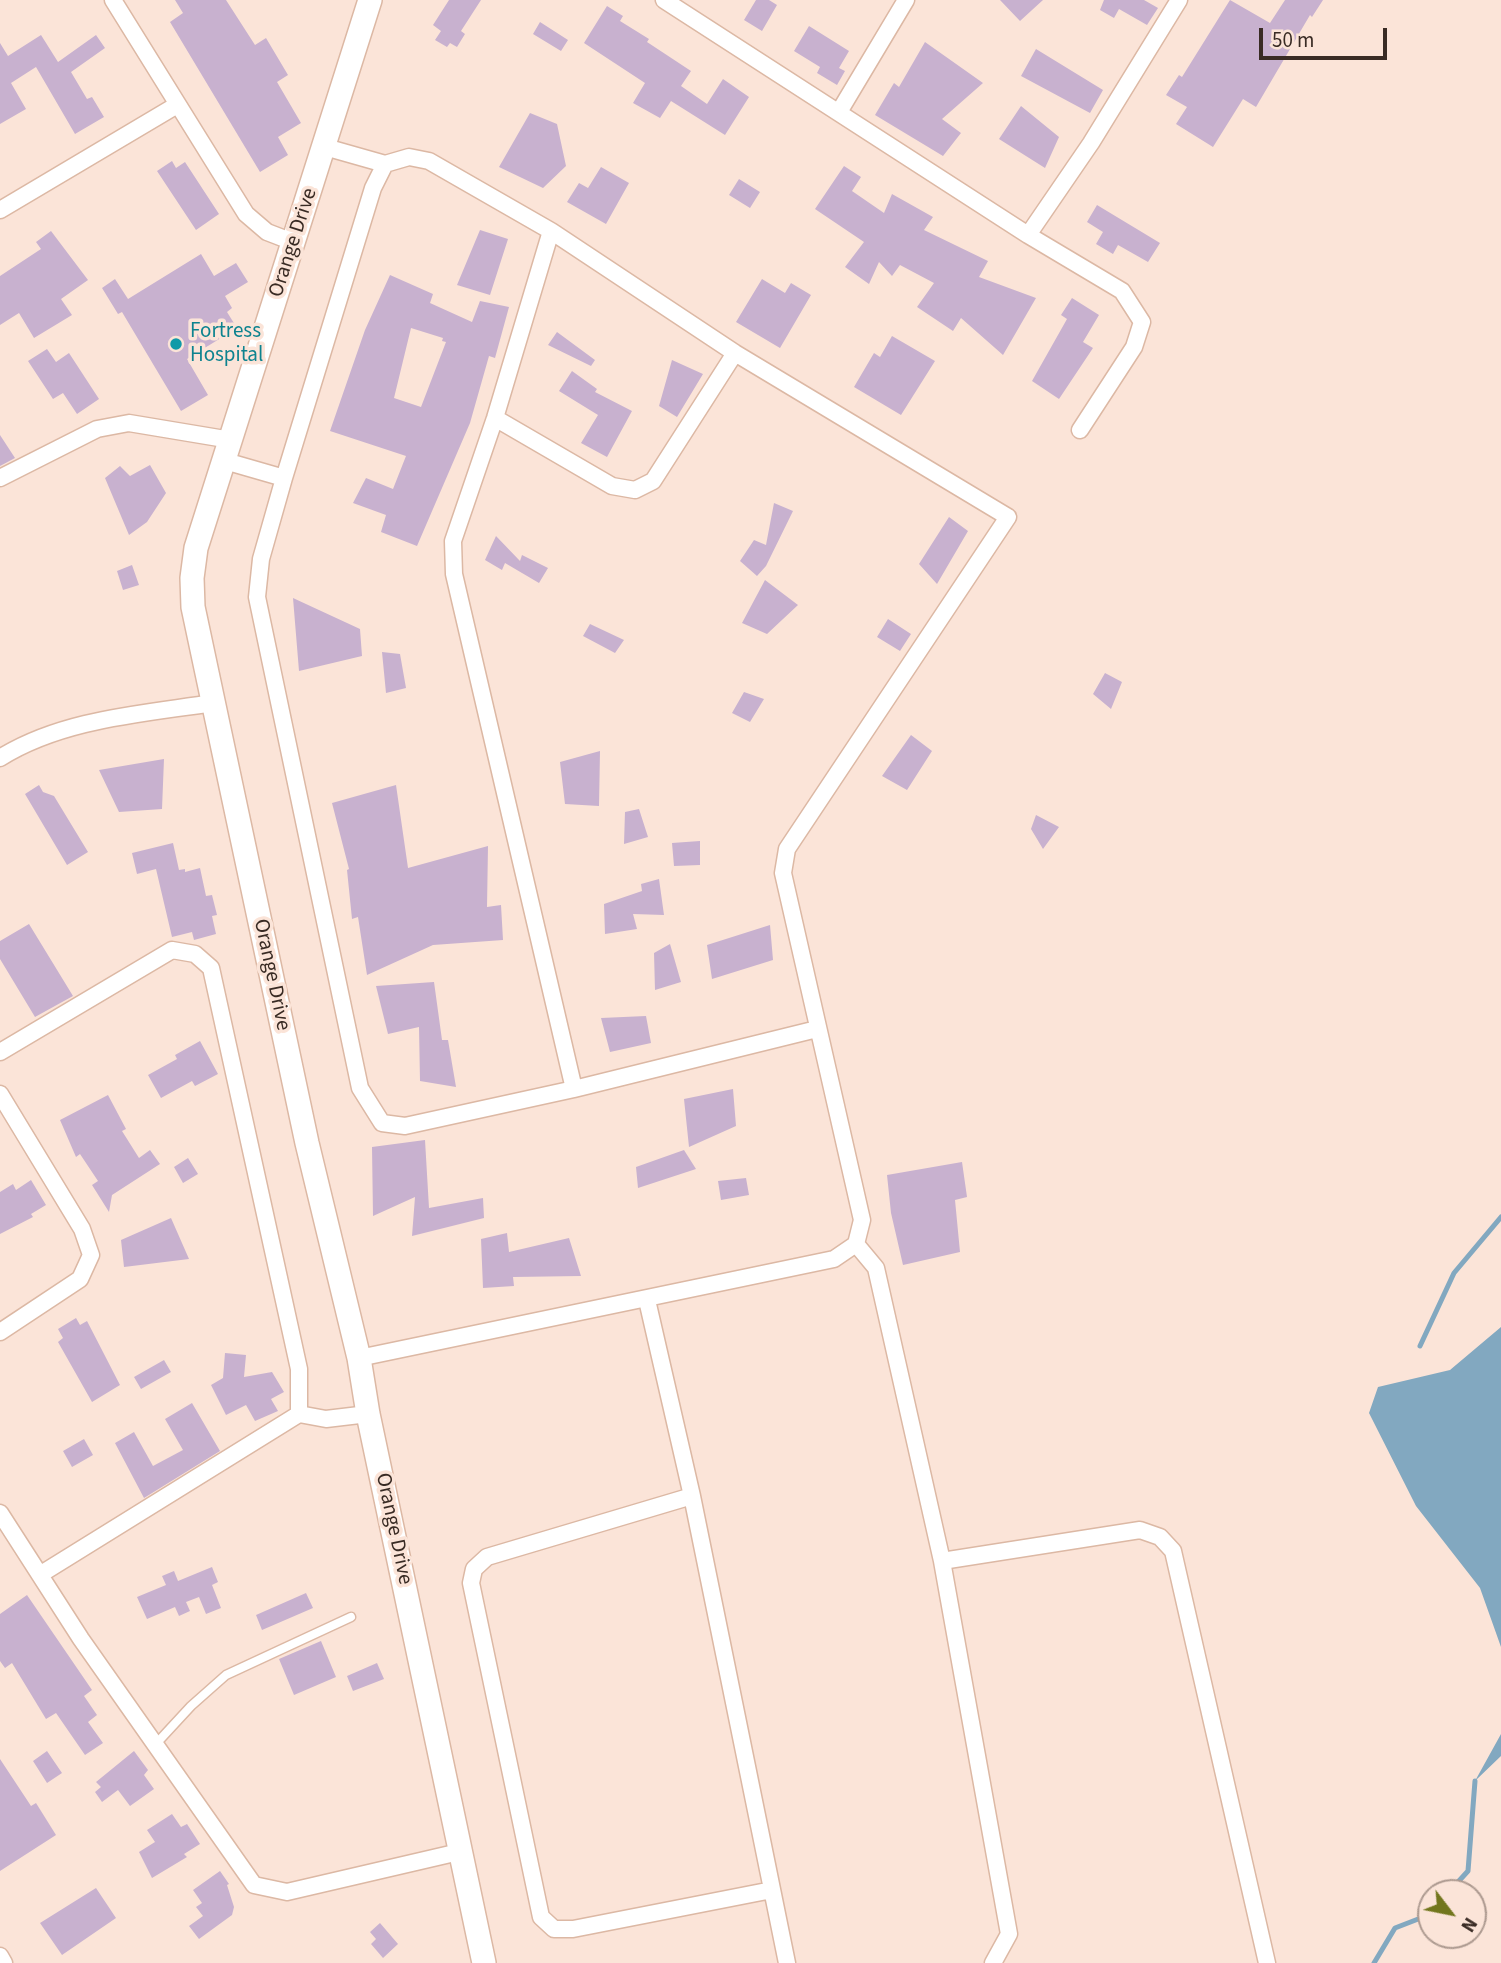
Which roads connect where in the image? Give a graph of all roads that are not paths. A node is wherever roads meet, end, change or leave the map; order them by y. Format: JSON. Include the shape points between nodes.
{"nodes":[{"id":1,"x":113,"y":0,"type":"edge"},
{"id":2,"x":370,"y":0,"type":"edge"},
{"id":3,"x":664,"y":0,"type":"edge"},
{"id":4,"x":906,"y":0,"type":"edge"},
{"id":5,"x":1179,"y":0,"type":"edge"},
{"id":6,"x":177,"y":105,"type":"junction"},
{"id":7,"x":839,"y":112,"type":"junction"},
{"id":8,"x":325,"y":147,"type":"junction"},
{"id":9,"x":385,"y":164,"type":"junction"},
{"id":10,"x":0,"y":210,"type":"edge"},
{"id":11,"x":551,"y":231,"type":"junction"},
{"id":12,"x":1028,"y":236,"type":"junction"},
{"id":13,"x":293,"y":242,"type":"junction"},
{"id":14,"x":735,"y":353,"type":"junction"},
{"id":15,"x":495,"y":418,"type":"junction"},
{"id":16,"x":1080,"y":430,"type":"dead end"},
{"id":17,"x":228,"y":450,"type":"junction"},
{"id":18,"x":0,"y":478,"type":"edge"},
{"id":19,"x":284,"y":478,"type":"junction"},
{"id":20,"x":213,"y":703,"type":"junction"},
{"id":21,"x":0,"y":758,"type":"edge"},
{"id":22,"x":817,"y":1029,"type":"junction"},
{"id":23,"x":0,"y":1052,"type":"edge"},
{"id":24,"x":574,"y":1089,"type":"junction"},
{"id":25,"x":0,"y":1094,"type":"edge"},
{"id":26,"x":856,"y":1244,"type":"junction"},
{"id":27,"x":646,"y":1300,"type":"junction"},
{"id":28,"x":0,"y":1332,"type":"edge"},
{"id":29,"x":359,"y":1358,"type":"junction"},
{"id":30,"x":368,"y":1413,"type":"junction"},
{"id":31,"x":299,"y":1414,"type":"junction"},
{"id":32,"x":692,"y":1496,"type":"junction"},
{"id":33,"x":0,"y":1513,"type":"edge"},
{"id":34,"x":942,"y":1560,"type":"junction"},
{"id":35,"x":41,"y":1574,"type":"junction"},
{"id":36,"x":351,"y":1617,"type":"dead end"},
{"id":37,"x":154,"y":1746,"type":"junction"},
{"id":38,"x":459,"y":1852,"type":"junction"},
{"id":39,"x":772,"y":1889,"type":"junction"},
{"id":40,"x":0,"y":1956,"type":"edge"},
{"id":41,"x":4,"y":1963,"type":"edge"},
{"id":42,"x":484,"y":1963,"type":"edge"},
{"id":43,"x":787,"y":1963,"type":"edge"},
{"id":44,"x":993,"y":1963,"type":"edge"},
{"id":45,"x":1267,"y":1963,"type":"edge"}],
"edges":[{"from":1,"to":6,"type":"street"},
{"from":2,"to":8,"type":"street","name":"Orange Drive"},
{"from":3,"to":7,"type":"street"},
{"from":4,"to":7,"type":"street"},
{"from":5,"to":12,"type":"street"},
{"from":6,"to":10,"type":"street"},
{"from":6,"to":13,"type":"street","via":[[246,214],[267,232]]},
{"from":7,"to":12,"type":"street"},
{"from":8,"to":9,"type":"street"},
{"from":8,"to":13,"type":"street","name":"Orange Drive"},
{"from":9,"to":11,"type":"street","via":[[409,157],[429,161]]},
{"from":9,"to":19,"type":"street","via":[[373,188]]},
{"from":11,"to":14,"type":"street"},
{"from":11,"to":15,"type":"street"},
{"from":12,"to":16,"type":"street","via":[[1122,291],[1142,322],[1134,347]]},
{"from":13,"to":17,"type":"street","name":"Orange Drive"},
{"from":14,"to":15,"type":"street","via":[[653,481],[635,490],[612,486]]},
{"from":14,"to":22,"type":"street","via":[[1008,517],[787,849],[783,873]]},
{"from":15,"to":24,"type":"street","via":[[453,541],[454,574]]},
{"from":17,"to":18,"type":"street","via":[[130,423],[96,429]]},
{"from":17,"to":19,"type":"street"},
{"from":17,"to":20,"type":"street","name":"Orange Drive","via":[[196,548],[192,578],[193,607]]},
{"from":19,"to":24,"type":"street","via":[[261,559],[257,597],[360,1088],[382,1123],[405,1126]]},
{"from":20,"to":21,"type":"street","via":[[85,724],[18,747]]},
{"from":20,"to":29,"type":"street","name":"Orange Drive","via":[[307,1143]]},
{"from":22,"to":24,"type":"street"},
{"from":22,"to":26,"type":"street","via":[[862,1220]]},
{"from":23,"to":31,"type":"street","via":[[172,950],[195,954],[211,968],[299,1369]]},
{"from":25,"to":28,"type":"street","via":[[82,1229],[91,1255],[80,1279]]},
{"from":26,"to":27,"type":"street","via":[[834,1259]]},
{"from":26,"to":34,"type":"street","via":[[876,1268]]},
{"from":27,"to":29,"type":"street"},
{"from":27,"to":32,"type":"street"},
{"from":29,"to":30,"type":"street","name":"Orange Drive"},
{"from":30,"to":31,"type":"street","via":[[326,1419]]},
{"from":30,"to":38,"type":"street","name":"Orange Drive"},
{"from":31,"to":35,"type":"street"},
{"from":32,"to":39,"type":"street"},
{"from":32,"to":39,"type":"street","via":[[487,1557],[474,1569],[471,1583],[541,1916],[554,1929],[573,1929]]},
{"from":33,"to":35,"type":"street"},
{"from":34,"to":44,"type":"street","via":[[1009,1934]]},
{"from":34,"to":45,"type":"street","via":[[1140,1530],[1160,1538],[1172,1551]]},
{"from":35,"to":37,"type":"street"},
{"from":36,"to":37,"type":"lane","via":[[226,1675]]},
{"from":37,"to":38,"type":"street","via":[[254,1885],[288,1892]]},
{"from":38,"to":42,"type":"street","name":"Orange Drive"},
{"from":39,"to":43,"type":"street"},
{"from":40,"to":41,"type":"street"}]}
